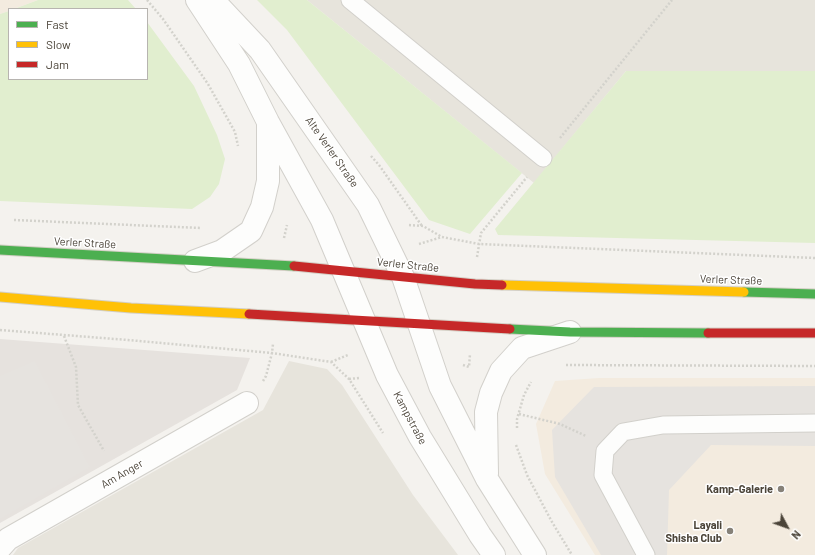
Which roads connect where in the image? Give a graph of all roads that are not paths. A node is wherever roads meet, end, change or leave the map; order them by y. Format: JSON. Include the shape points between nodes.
{"nodes":[{"id":1,"x":197,"y":0,"type":"edge"},
{"id":2,"x":213,"y":0,"type":"edge"},
{"id":3,"x":350,"y":0,"type":"edge"},
{"id":4,"x":268,"y":122,"type":"junction"},
{"id":5,"x":543,"y":158,"type":"road end"},
{"id":6,"x":0,"y":250,"type":"edge"},
{"id":7,"x":195,"y":261,"type":"junction"},
{"id":8,"x":344,"y":271,"type":"junction"},
{"id":9,"x":403,"y":276,"type":"junction"},
{"id":10,"x":815,"y":294,"type":"edge"},
{"id":11,"x":0,"y":297,"type":"edge"},
{"id":12,"x":364,"y":321,"type":"junction"},
{"id":13,"x":418,"y":324,"type":"junction"},
{"id":14,"x":570,"y":332,"type":"junction"},
{"id":15,"x":815,"y":333,"type":"edge"},
{"id":16,"x":247,"y":403,"type":"road end"},
{"id":17,"x":815,"y":423,"type":"edge"},
{"id":18,"x":487,"y":479,"type":"junction"},
{"id":19,"x":0,"y":548,"type":"edge"},
{"id":20,"x":494,"y":555,"type":"edge"},
{"id":21,"x":535,"y":555,"type":"edge"},
{"id":22,"x":646,"y":555,"type":"edge"}],
"edges":[{"from":1,"to":4,"type":"street","via":[[239,64]]},
{"from":2,"to":9,"type":"street","name":"Alte Verler Straße","via":[[260,50],[368,205]]},
{"from":3,"to":5,"type":"lane"},
{"from":4,"to":7,"type":"street","via":[[268,181],[262,207],[251,231],[222,251]]},
{"from":4,"to":8,"type":"street","via":[[322,220]]},
{"from":6,"to":7,"type":"main road","name":"Verler Straße"},
{"from":7,"to":8,"type":"main road","name":"Verler Straße"},
{"from":8,"to":9,"type":"main road","name":"Verler Straße"},
{"from":8,"to":12,"type":"street","name":"Kampstraße"},
{"from":9,"to":10,"type":"main road","name":"Verler Straße","via":[[475,284]]},
{"from":9,"to":13,"type":"street","name":"Alte Verler Straße"},
{"from":11,"to":12,"type":"main road","via":[[131,308]]},
{"from":12,"to":13,"type":"main road"},
{"from":12,"to":20,"type":"street","name":"Kampstraße","via":[[387,375],[420,437]]},
{"from":13,"to":14,"type":"main road"},
{"from":13,"to":18,"type":"street","via":[[440,386]]},
{"from":14,"to":15,"type":"main road"},
{"from":14,"to":18,"type":"street","via":[[522,348],[502,371],[491,393],[486,412]]},
{"from":16,"to":19,"type":"street","name":"Am Anger","via":[[8,539]]},
{"from":17,"to":22,"type":"lane","via":[[663,425],[623,432],[605,451],[603,475]]},
{"from":18,"to":21,"type":"street"}]}
